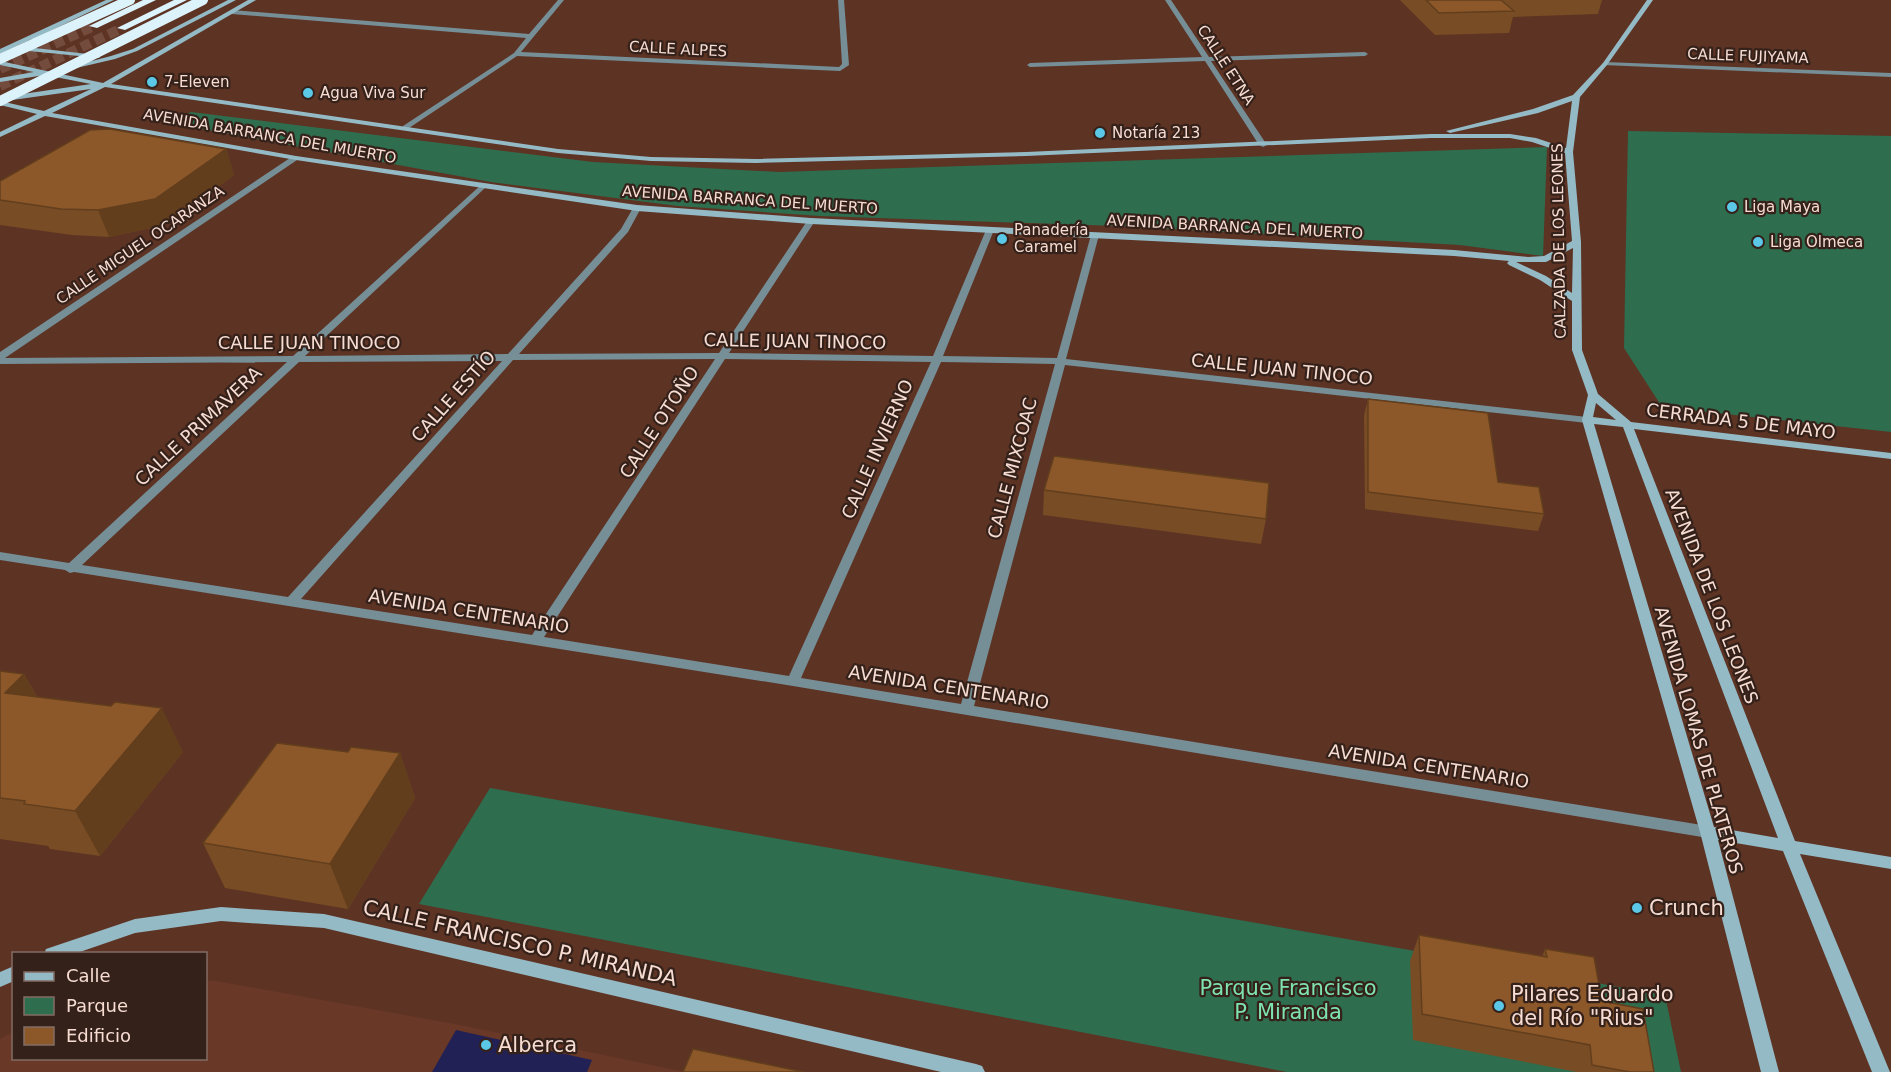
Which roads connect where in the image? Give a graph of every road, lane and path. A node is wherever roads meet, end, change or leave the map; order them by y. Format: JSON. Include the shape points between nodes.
{"nodes":[{"id":1,"x":101,"y":0,"type":"edge"},
{"id":2,"x":110,"y":0,"type":"edge"},
{"id":3,"x":130,"y":0,"type":"edge"},
{"id":4,"x":151,"y":0,"type":"edge"},
{"id":5,"x":182,"y":0,"type":"edge"},
{"id":6,"x":203,"y":0,"type":"edge"},
{"id":7,"x":233,"y":0,"type":"edge"},
{"id":8,"x":253,"y":0,"type":"edge"},
{"id":9,"x":561,"y":0,"type":"edge"},
{"id":10,"x":841,"y":0,"type":"edge"},
{"id":11,"x":1168,"y":0,"type":"edge"},
{"id":12,"x":1650,"y":0,"type":"edge"},
{"id":13,"x":232,"y":12,"type":"junction"},
{"id":14,"x":94,"y":26,"type":"tunnel mouth"},
{"id":15,"x":122,"y":28,"type":"tunnel mouth"},
{"id":16,"x":38,"y":35,"type":"junction"},
{"id":17,"x":531,"y":36,"type":"junction"},
{"id":18,"x":0,"y":52,"type":"edge"},
{"id":19,"x":516,"y":54,"type":"junction"},
{"id":20,"x":1365,"y":54,"type":"dead end"},
{"id":21,"x":113,"y":58,"type":"junction"},
{"id":22,"x":1206,"y":60,"type":"junction"},
{"id":23,"x":0,"y":61,"type":"edge"},
{"id":24,"x":1605,"y":64,"type":"junction"},
{"id":25,"x":1030,"y":65,"type":"dead end"},
{"id":26,"x":0,"y":69,"type":"edge"},
{"id":27,"x":47,"y":72,"type":"junction"},
{"id":28,"x":1891,"y":75,"type":"edge"},
{"id":29,"x":15,"y":79,"type":"junction"},
{"id":30,"x":0,"y":80,"type":"edge"},
{"id":31,"x":104,"y":85,"type":"junction"},
{"id":32,"x":1576,"y":97,"type":"junction"},
{"id":33,"x":5,"y":101,"type":"edge"},
{"id":34,"x":0,"y":113,"type":"edge"},
{"id":35,"x":46,"y":114,"type":"junction"},
{"id":36,"x":135,"y":128,"type":"junction"},
{"id":37,"x":406,"y":128,"type":"junction"},
{"id":38,"x":0,"y":135,"type":"edge"},
{"id":39,"x":1431,"y":136,"type":"junction"},
{"id":40,"x":116,"y":140,"type":"edge"},
{"id":41,"x":1263,"y":145,"type":"junction"},
{"id":42,"x":1569,"y":153,"type":"junction"},
{"id":43,"x":296,"y":158,"type":"junction"},
{"id":44,"x":482,"y":186,"type":"junction"},
{"id":45,"x":637,"y":208,"type":"junction"},
{"id":46,"x":811,"y":221,"type":"junction"},
{"id":47,"x":990,"y":230,"type":"junction"},
{"id":48,"x":1095,"y":235,"type":"junction"},
{"id":49,"x":1576,"y":242,"type":"junction"},
{"id":50,"x":1505,"y":260,"type":"junction"},
{"id":51,"x":1575,"y":299,"type":"junction"},
{"id":52,"x":722,"y":356,"type":"junction"},
{"id":53,"x":510,"y":357,"type":"junction"},
{"id":54,"x":295,"y":358,"type":"junction"},
{"id":55,"x":0,"y":359,"type":"edge"},
{"id":56,"x":937,"y":359,"type":"junction"},
{"id":57,"x":1059,"y":361,"type":"junction"},
{"id":58,"x":1593,"y":395,"type":"junction"},
{"id":59,"x":1587,"y":420,"type":"junction"},
{"id":60,"x":1627,"y":424,"type":"junction"},
{"id":61,"x":1891,"y":456,"type":"edge"},
{"id":62,"x":0,"y":556,"type":"edge"},
{"id":63,"x":70,"y":568,"type":"junction"},
{"id":64,"x":290,"y":603,"type":"junction"},
{"id":65,"x":534,"y":640,"type":"junction"},
{"id":66,"x":793,"y":681,"type":"junction"},
{"id":67,"x":966,"y":710,"type":"junction"},
{"id":68,"x":1708,"y":832,"type":"junction"},
{"id":69,"x":1789,"y":846,"type":"junction"},
{"id":70,"x":1891,"y":863,"type":"edge"},
{"id":71,"x":58,"y":952,"type":"edge"},
{"id":72,"x":976,"y":1072,"type":"edge"},
{"id":73,"x":1770,"y":1072,"type":"edge"},
{"id":74,"x":1881,"y":1072,"type":"edge"}],
"edges":[{"from":1,"to":2,"type":"street"},
{"from":2,"to":16,"type":"main road"},
{"from":3,"to":23,"type":"highway","bridge":true},
{"from":4,"to":14,"type":"highway"},
{"from":5,"to":15,"type":"highway"},
{"from":6,"to":33,"type":"highway","bridge":true},
{"from":7,"to":21,"type":"main road"},
{"from":8,"to":13,"type":"main road"},
{"from":9,"to":17,"type":"street"},
{"from":10,"to":19,"type":"street","name":"CALLE ALPES","via":[[846,64],[840,69]]},
{"from":11,"to":22,"type":"street","name":"CALLE ETNA"},
{"from":12,"to":24,"type":"main road"},
{"from":13,"to":17,"type":"street"},
{"from":13,"to":31,"type":"main road"},
{"from":16,"to":18,"type":"main road"},
{"from":16,"to":21,"type":"main road","via":[[31,50]]},
{"from":17,"to":19,"type":"street"},
{"from":19,"to":37,"type":"street"},
{"from":20,"to":22,"type":"street"},
{"from":21,"to":27,"type":"main road"},
{"from":22,"to":25,"type":"street"},
{"from":22,"to":41,"type":"street","name":"CALLE ETNA"},
{"from":23,"to":27,"type":"main road","name":"AVENIDA BARRANCA DEL MUERTO"},
{"from":24,"to":28,"type":"street","name":"CALLE FUJIYAMA"},
{"from":24,"to":32,"type":"main road"},
{"from":26,"to":29,"type":"main road"},
{"from":27,"to":29,"type":"main road"},
{"from":27,"to":31,"type":"main road","name":"AVENIDA BARRANCA DEL MUERTO"},
{"from":29,"to":30,"type":"main road"},
{"from":29,"to":33,"type":"main road"},
{"from":31,"to":33,"type":"main road"},
{"from":31,"to":35,"type":"main road"},
{"from":31,"to":37,"type":"main road","name":"AVENIDA BARRANCA DEL MUERTO"},
{"from":32,"to":39,"type":"main road","name":"AVENIDA BARRANCA DEL MUERTO"},
{"from":32,"to":42,"type":"main road","name":"CALZADA DE LOS LEONES"},
{"from":33,"to":34,"type":"main road"},
{"from":33,"to":35,"type":"main road","name":"AVENIDA BARRANCA DEL MUERTO"},
{"from":35,"to":36,"type":"main road","name":"AVENIDA BARRANCA DEL MUERTO"},
{"from":35,"to":38,"type":"main road"},
{"from":36,"to":40,"type":"street"},
{"from":36,"to":43,"type":"main road","name":"AVENIDA BARRANCA DEL MUERTO"},
{"from":37,"to":41,"type":"main road","name":"AVENIDA BARRANCA DEL MUERTO","via":[[558,151],[651,159],[803,159]]},
{"from":39,"to":41,"type":"main road","name":"AVENIDA BARRANCA DEL MUERTO"},
{"from":39,"to":42,"type":"main road","name":"AVENIDA BARRANCA DEL MUERTO","via":[[1510,136]]},
{"from":42,"to":49,"type":"main road","name":"CALZADA DE LOS LEONES"},
{"from":43,"to":44,"type":"main road","name":"AVENIDA BARRANCA DEL MUERTO"},
{"from":43,"to":55,"type":"street","name":"CALLE MIGUEL OCARANZA"},
{"from":44,"to":45,"type":"main road","name":"AVENIDA BARRANCA DEL MUERTO"},
{"from":44,"to":54,"type":"street","name":"CALLE PRIMAVERA"},
{"from":45,"to":46,"type":"main road","name":"AVENIDA BARRANCA DEL MUERTO"},
{"from":45,"to":53,"type":"street","name":"CALLE ESTÍO","via":[[625,230]]},
{"from":46,"to":47,"type":"main road","name":"AVENIDA BARRANCA DEL MUERTO"},
{"from":46,"to":52,"type":"street","name":"CALLE OTOÑO"},
{"from":47,"to":48,"type":"main road","name":"AVENIDA BARRANCA DEL MUERTO"},
{"from":47,"to":56,"type":"street","name":"CALLE INVIERNO"},
{"from":48,"to":50,"type":"main road","name":"AVENIDA BARRANCA DEL MUERTO","via":[[1454,253]]},
{"from":48,"to":57,"type":"street","name":"CALLE MIXCOAC"},
{"from":49,"to":50,"type":"main road","name":"AVENIDA BARRANCA DEL MUERTO","via":[[1546,259]]},
{"from":49,"to":51,"type":"main road","name":"CALZADA DE LOS LEONES"},
{"from":50,"to":51,"type":"main road","name":"AVENIDA BARRANCA DEL MUERTO"},
{"from":51,"to":58,"type":"main road","name":"CALZADA DE LOS LEONES","via":[[1576,350]]},
{"from":52,"to":53,"type":"street","name":"CALLE JUAN TINOCO"},
{"from":52,"to":56,"type":"street","name":"CALLE JUAN TINOCO"},
{"from":52,"to":65,"type":"street","name":"CALLE OTOÑO"},
{"from":53,"to":54,"type":"street","name":"CALLE JUAN TINOCO"},
{"from":53,"to":64,"type":"street","name":"CALLE ESTÍO"},
{"from":54,"to":55,"type":"street","name":"CALLE JUAN TINOCO"},
{"from":54,"to":63,"type":"street","name":"CALLE PRIMAVERA"},
{"from":56,"to":57,"type":"street","name":"CALLE JUAN TINOCO"},
{"from":56,"to":66,"type":"street","name":"CALLE INVIERNO"},
{"from":57,"to":59,"type":"street","name":"CALLE JUAN TINOCO"},
{"from":57,"to":67,"type":"street","name":"CALLE MIXCOAC"},
{"from":58,"to":59,"type":"main road"},
{"from":58,"to":60,"type":"main road","name":"AVENIDA DE LOS LEONES"},
{"from":59,"to":60,"type":"main road","name":"CERRADA 5 DE MAYO"},
{"from":59,"to":68,"type":"main road","name":"AVENIDA LOMAS DE PLATEROS"},
{"from":60,"to":61,"type":"main road","name":"CERRADA 5 DE MAYO"},
{"from":60,"to":69,"type":"main road","name":"AVENIDA DE LOS LEONES"},
{"from":62,"to":63,"type":"street","name":"AVENIDA CENTENARIO"},
{"from":63,"to":64,"type":"street","name":"AVENIDA CENTENARIO"},
{"from":64,"to":65,"type":"street","name":"AVENIDA CENTENARIO"},
{"from":65,"to":66,"type":"street","name":"AVENIDA CENTENARIO"},
{"from":66,"to":67,"type":"street","name":"AVENIDA CENTENARIO"},
{"from":67,"to":68,"type":"street","name":"AVENIDA CENTENARIO"},
{"from":68,"to":69,"type":"main road","name":"AVENIDA CENTENARIO"},
{"from":68,"to":73,"type":"main road","name":"AVENIDA LOMAS DE PLATEROS"},
{"from":69,"to":70,"type":"main road","name":"AVENIDA CENTENARIO"},
{"from":69,"to":74,"type":"main road"},
{"from":71,"to":72,"type":"main road","name":"CALLE FRANCISCO P. MIRANDA","via":[[135,926],[221,914],[324,921]]}]}
